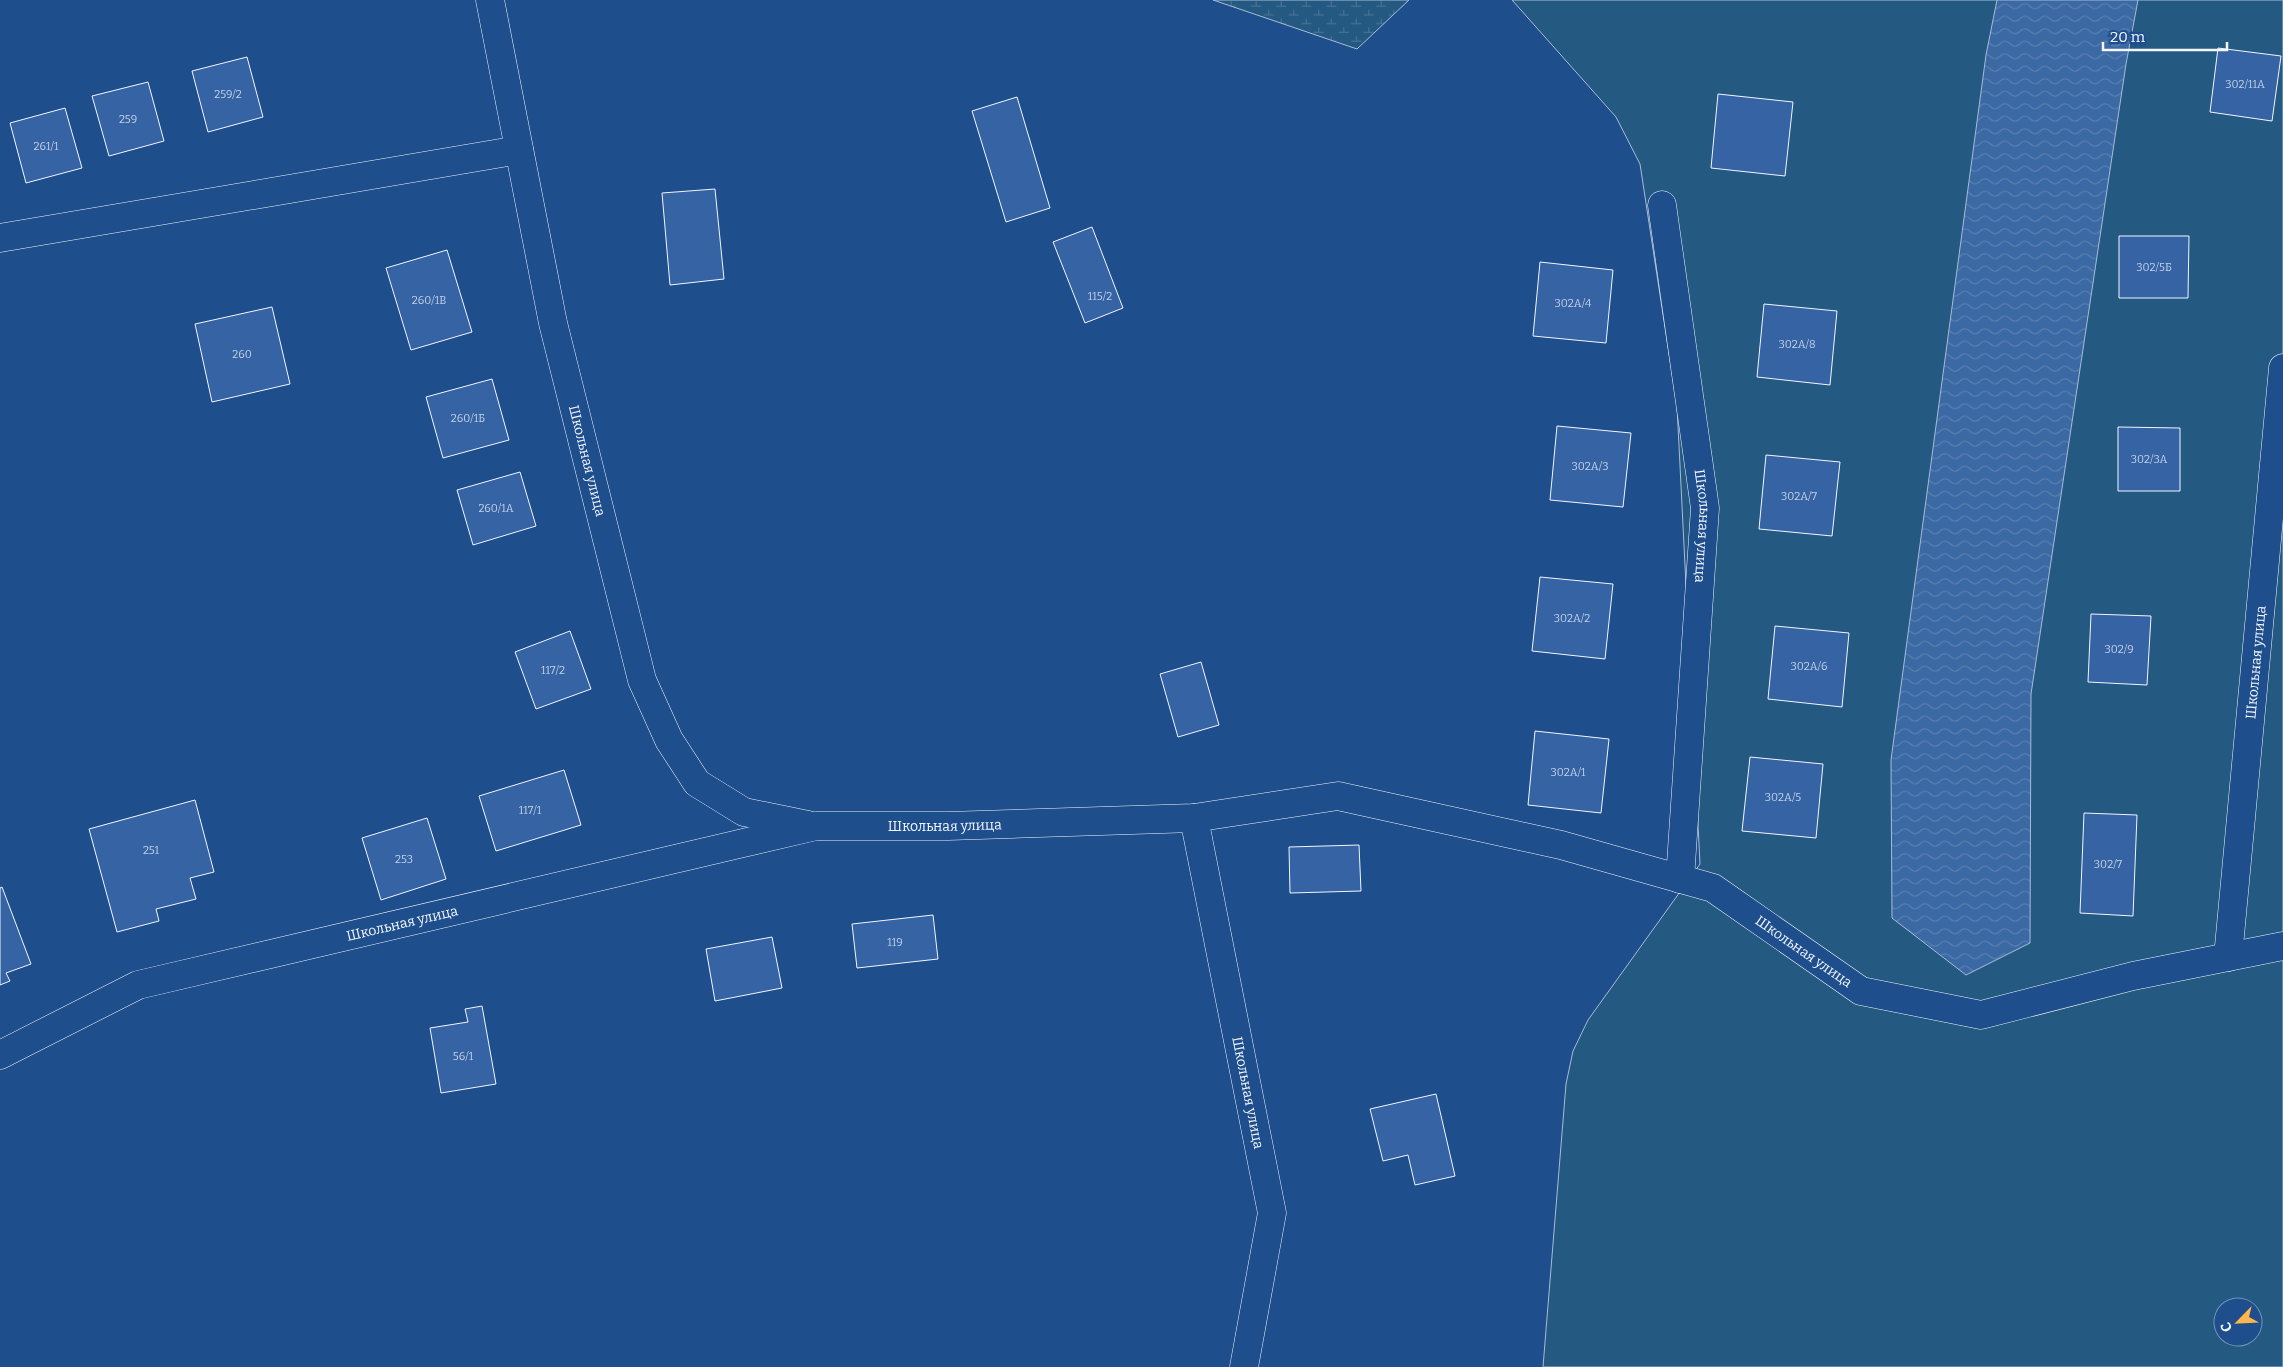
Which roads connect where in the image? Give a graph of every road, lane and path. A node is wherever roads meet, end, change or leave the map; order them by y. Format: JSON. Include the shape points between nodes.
{"nodes":[{"id":1,"x":490,"y":0,"type":"edge"},
{"id":2,"x":519,"y":150,"type":"junction"},
{"id":3,"x":1662,"y":204,"type":"dead end"},
{"id":4,"x":0,"y":238,"type":"edge"},
{"id":5,"x":2283,"y":368,"type":"edge"},
{"id":6,"x":1194,"y":818,"type":"junction"},
{"id":7,"x":816,"y":826,"type":"junction"},
{"id":8,"x":1680,"y":878,"type":"junction"},
{"id":9,"x":2283,"y":946,"type":"edge"},
{"id":10,"x":2228,"y":957,"type":"junction"},
{"id":11,"x":0,"y":1055,"type":"edge"},
{"id":12,"x":1244,"y":1367,"type":"edge"}],
"edges":[{"from":1,"to":2,"type":"street","name":"Школьная улица"},
{"from":2,"to":4,"type":"street"},
{"from":2,"to":7,"type":"street","name":"Школьная улица","via":[[553,323],[642,680],[668,740],[697,783],[744,812]]},
{"from":3,"to":8,"type":"street","name":"Школьная улица","via":[[1705,508]]},
{"from":5,"to":10,"type":"street","name":"Школьная улица"},
{"from":6,"to":7,"type":"street","name":"Школьная улица","via":[[948,826]]},
{"from":6,"to":8,"type":"street","name":"Школьная улица","via":[[1338,796],[1561,845]]},
{"from":6,"to":12,"type":"street","name":"Школьная улица","via":[[1272,1213]]},
{"from":7,"to":11,"type":"street","name":"Школьная улица","via":[[138,985]]},
{"from":8,"to":10,"type":"street","name":"Школьная улица","via":[[1713,888],[1861,991],[1981,1016],[2133,976]]},
{"from":9,"to":10,"type":"street","name":"Школьная улица"}]}
